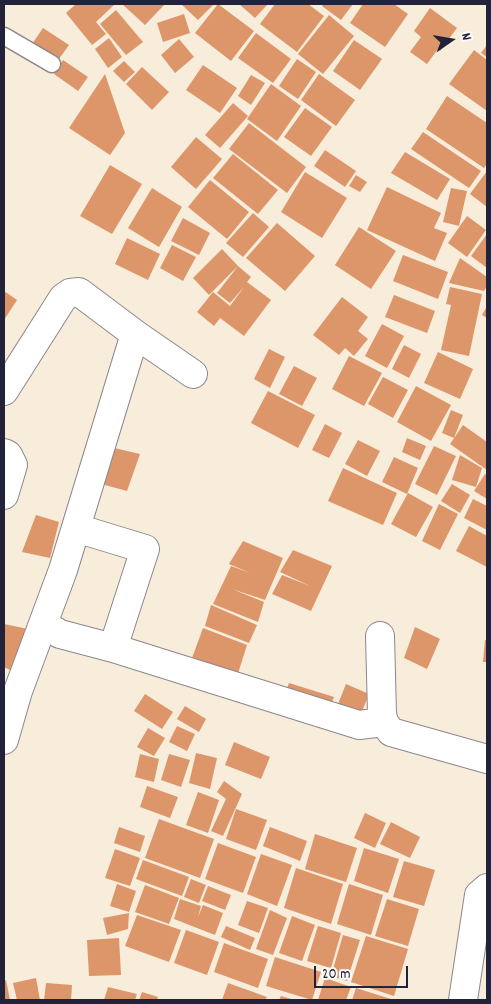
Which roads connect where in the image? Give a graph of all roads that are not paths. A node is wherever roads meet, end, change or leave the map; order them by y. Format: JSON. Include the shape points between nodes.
{"nodes":[{"id":1,"x":4,"y":36,"type":"edge"},
{"id":2,"x":52,"y":64,"type":"dead end"},
{"id":3,"x":135,"y":334,"type":"junction"},
{"id":4,"x":192,"y":374,"type":"dead end"},
{"id":5,"x":4,"y":391,"type":"edge"},
{"id":6,"x":4,"y":452,"type":"edge"},
{"id":7,"x":4,"y":495,"type":"edge"},
{"id":8,"x":76,"y":528,"type":"junction"},
{"id":9,"x":43,"y":624,"type":"junction"},
{"id":10,"x":380,"y":636,"type":"dead end"},
{"id":11,"x":113,"y":648,"type":"junction"},
{"id":12,"x":384,"y":722,"type":"junction"},
{"id":13,"x":4,"y":740,"type":"edge"},
{"id":14,"x":487,"y":759,"type":"edge"},
{"id":15,"x":487,"y":888,"type":"edge"},
{"id":16,"x":463,"y":1000,"type":"edge"}],
"edges":[{"from":1,"to":2,"type":"lane"},
{"from":3,"to":4,"type":"street"},
{"from":3,"to":5,"type":"street","via":[[79,292],[70,293],[63,298]]},
{"from":3,"to":8,"type":"street"},
{"from":6,"to":7,"type":"street","via":[[13,465]]},
{"from":8,"to":9,"type":"street"},
{"from":8,"to":11,"type":"street","via":[[145,549]]},
{"from":9,"to":11,"type":"street","via":[[60,634]]},
{"from":9,"to":13,"type":"street"},
{"from":10,"to":12,"type":"street"},
{"from":11,"to":12,"type":"street","via":[[359,725]]},
{"from":12,"to":14,"type":"street","via":[[391,732]]},
{"from":15,"to":16,"type":"street","via":[[479,896]]}]}
